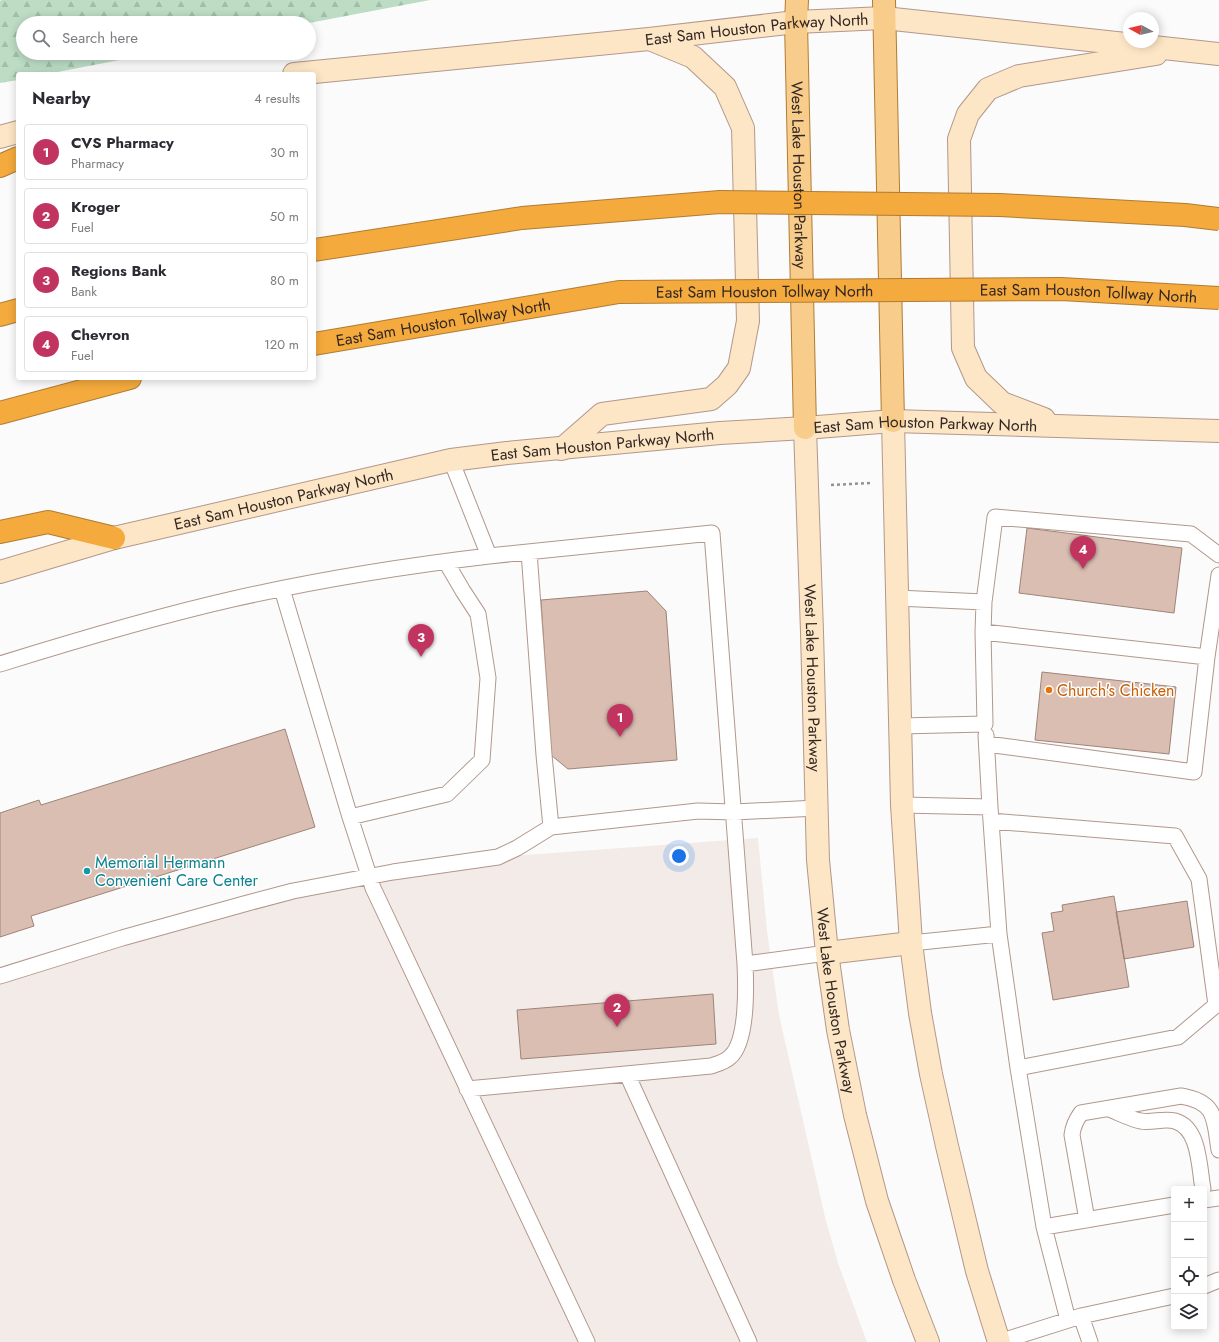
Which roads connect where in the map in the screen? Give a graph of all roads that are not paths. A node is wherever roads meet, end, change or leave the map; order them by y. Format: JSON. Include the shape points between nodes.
{"nodes":[{"id":1,"x":797,"y":0,"type":"edge"},
{"id":2,"x":884,"y":9,"type":"edge"},
{"id":3,"x":796,"y":22,"type":"junction"},
{"id":4,"x":649,"y":39,"type":"junction"},
{"id":5,"x":1183,"y":49,"type":"junction"},
{"id":6,"x":1219,"y":54,"type":"edge"},
{"id":7,"x":314,"y":72,"type":"edge"},
{"id":8,"x":16,"y":133,"type":"edge"},
{"id":9,"x":0,"y":137,"type":"edge"},
{"id":10,"x":16,"y":159,"type":"edge"},
{"id":11,"x":0,"y":166,"type":"edge"},
{"id":12,"x":1219,"y":219,"type":"edge"},
{"id":13,"x":316,"y":250,"type":"edge"},
{"id":14,"x":1219,"y":298,"type":"edge"},
{"id":15,"x":16,"y":311,"type":"edge"},
{"id":16,"x":0,"y":315,"type":"edge"},
{"id":17,"x":316,"y":344,"type":"edge"},
{"id":18,"x":123,"y":380,"type":"edge"},
{"id":19,"x":0,"y":413,"type":"edge"},
{"id":20,"x":893,"y":421,"type":"junction"},
{"id":21,"x":1061,"y":426,"type":"junction"},
{"id":22,"x":805,"y":428,"type":"junction"},
{"id":23,"x":1219,"y":430,"type":"edge"},
{"id":24,"x":562,"y":449,"type":"junction"},
{"id":25,"x":452,"y":460,"type":"junction"},
{"id":26,"x":0,"y":532,"type":"edge"},
{"id":27,"x":114,"y":538,"type":"junction"},
{"id":28,"x":529,"y":552,"type":"junction"},
{"id":29,"x":489,"y":556,"type":"junction"},
{"id":30,"x":1219,"y":556,"type":"edge"},
{"id":31,"x":446,"y":562,"type":"junction"},
{"id":32,"x":0,"y":572,"type":"edge"},
{"id":33,"x":1219,"y":576,"type":"edge"},
{"id":34,"x":282,"y":589,"type":"junction"},
{"id":35,"x":897,"y":598,"type":"junction"},
{"id":36,"x":984,"y":602,"type":"junction"},
{"id":37,"x":983,"y":632,"type":"junction"},
{"id":38,"x":1207,"y":657,"type":"junction"},
{"id":39,"x":0,"y":664,"type":"edge"},
{"id":40,"x":985,"y":724,"type":"junction"},
{"id":41,"x":900,"y":726,"type":"junction"},
{"id":42,"x":987,"y":744,"type":"junction"},
{"id":43,"x":902,"y":805,"type":"junction"},
{"id":44,"x":817,"y":808,"type":"junction"},
{"id":45,"x":734,"y":812,"type":"junction"},
{"id":46,"x":990,"y":814,"type":"junction"},
{"id":47,"x":350,"y":817,"type":"junction"},
{"id":48,"x":551,"y":827,"type":"junction"},
{"id":49,"x":369,"y":876,"type":"junction"},
{"id":50,"x":999,"y":934,"type":"junction"},
{"id":51,"x":911,"y":942,"type":"junction"},
{"id":52,"x":826,"y":953,"type":"junction"},
{"id":53,"x":745,"y":964,"type":"junction"},
{"id":54,"x":0,"y":976,"type":"edge"},
{"id":55,"x":1018,"y":1068,"type":"junction"},
{"id":56,"x":627,"y":1074,"type":"junction"},
{"id":57,"x":467,"y":1089,"type":"junction"},
{"id":58,"x":1109,"y":1109,"type":"junction"},
{"id":59,"x":1219,"y":1150,"type":"edge"},
{"id":60,"x":1202,"y":1186,"type":"edge"},
{"id":61,"x":1219,"y":1198,"type":"edge"},
{"id":62,"x":1207,"y":1199,"type":"edge"},
{"id":63,"x":1171,"y":1206,"type":"edge"},
{"id":64,"x":1087,"y":1220,"type":"junction"},
{"id":65,"x":1044,"y":1227,"type":"junction"},
{"id":66,"x":1219,"y":1280,"type":"edge"},
{"id":67,"x":1207,"y":1285,"type":"edge"},
{"id":68,"x":1171,"y":1297,"type":"edge"},
{"id":69,"x":1075,"y":1318,"type":"junction"},
{"id":70,"x":587,"y":1342,"type":"edge"},
{"id":71,"x":749,"y":1342,"type":"edge"},
{"id":72,"x":928,"y":1342,"type":"edge"},
{"id":73,"x":999,"y":1342,"type":"edge"},
{"id":74,"x":1090,"y":1342,"type":"edge"}],
"edges":[{"from":1,"to":3,"type":"main road","name":"West Lake Houston Parkway"},
{"from":2,"to":3,"type":"main road","name":"East Sam Houston Parkway North"},
{"from":2,"to":5,"type":"main road","name":"East Sam Houston Parkway North"},
{"from":2,"to":20,"type":"main road"},
{"from":3,"to":4,"type":"main road","name":"East Sam Houston Parkway North"},
{"from":3,"to":22,"type":"main road","name":"West Lake Houston Parkway"},
{"from":4,"to":7,"type":"main road","name":"East Sam Houston Parkway North"},
{"from":4,"to":24,"type":"main road","via":[[693,56],[725,87],[743,128],[748,320],[739,368],[727,385],[711,398],[602,414]]},
{"from":5,"to":6,"type":"main road","name":"East Sam Houston Parkway North"},
{"from":5,"to":21,"type":"main road","via":[[1019,76],[988,89],[968,114],[959,139],[963,348],[976,378],[1002,403]]},
{"from":8,"to":9,"type":"main road"},
{"from":10,"to":11,"type":"highway"},
{"from":12,"to":13,"type":"highway","bridge":true,"via":[[1185,214],[1000,205],[720,202],[522,218]]},
{"from":14,"to":17,"type":"highway","name":"East Sam Houston Tollway North","bridge":true,"via":[[1061,289],[620,292]]},
{"from":15,"to":16,"type":"highway"},
{"from":18,"to":19,"type":"highway"},
{"from":20,"to":21,"type":"main road","name":"East Sam Houston Parkway North"},
{"from":20,"to":22,"type":"main road","name":"East Sam Houston Parkway North"},
{"from":20,"to":35,"type":"main road"},
{"from":21,"to":23,"type":"main road","name":"East Sam Houston Parkway North"},
{"from":22,"to":24,"type":"main road","name":"East Sam Houston Parkway North","via":[[720,433]]},
{"from":22,"to":44,"type":"main road","name":"West Lake Houston Parkway"},
{"from":24,"to":25,"type":"main road","name":"East Sam Houston Parkway North"},
{"from":25,"to":27,"type":"main road","name":"East Sam Houston Parkway North"},
{"from":25,"to":29,"type":"lane"},
{"from":26,"to":27,"type":"highway","via":[[48,522]]},
{"from":27,"to":32,"type":"main road","name":"East Sam Houston Parkway North"},
{"from":28,"to":29,"type":"lane"},
{"from":28,"to":45,"type":"lane","via":[[712,533]]},
{"from":28,"to":48,"type":"lane"},
{"from":29,"to":31,"type":"lane"},
{"from":30,"to":36,"type":"lane","via":[[1191,534],[995,517]]},
{"from":31,"to":34,"type":"lane"},
{"from":31,"to":47,"type":"lane","via":[[478,614],[488,678],[482,760],[447,794]]},
{"from":33,"to":38,"type":"lane"},
{"from":34,"to":39,"type":"lane","via":[[171,614]]},
{"from":34,"to":47,"type":"lane"},
{"from":35,"to":36,"type":"lane"},
{"from":35,"to":41,"type":"main road"},
{"from":36,"to":37,"type":"lane"},
{"from":37,"to":38,"type":"lane"},
{"from":37,"to":40,"type":"lane"},
{"from":38,"to":42,"type":"lane","via":[[1194,772]]},
{"from":40,"to":41,"type":"lane"},
{"from":40,"to":42,"type":"lane"},
{"from":41,"to":43,"type":"main road"},
{"from":42,"to":46,"type":"lane"},
{"from":43,"to":46,"type":"lane"},
{"from":43,"to":51,"type":"main road"},
{"from":44,"to":45,"type":"lane"},
{"from":44,"to":52,"type":"main road","name":"West Lake Houston Parkway","via":[[818,860]]},
{"from":45,"to":48,"type":"lane","via":[[698,811]]},
{"from":45,"to":53,"type":"lane"},
{"from":46,"to":50,"type":"lane"},
{"from":46,"to":55,"type":"lane","via":[[1175,836],[1199,879],[1216,1005],[1178,1037]]},
{"from":47,"to":49,"type":"lane"},
{"from":48,"to":49,"type":"lane","via":[[498,857]]},
{"from":49,"to":54,"type":"lane","via":[[244,904]]},
{"from":49,"to":57,"type":"lane"},
{"from":50,"to":51,"type":"lane"},
{"from":50,"to":55,"type":"lane"},
{"from":51,"to":52,"type":"main road"},
{"from":51,"to":73,"type":"main road","via":[[931,1074],[945,1139],[977,1271]]},
{"from":52,"to":53,"type":"lane"},
{"from":52,"to":72,"type":"main road","name":"West Lake Houston Parkway","via":[[838,1030],[860,1136],[877,1201]]},
{"from":53,"to":56,"type":"lane","via":[[744,1019],[737,1048],[731,1057],[710,1066]]},
{"from":55,"to":65,"type":"lane"},
{"from":56,"to":57,"type":"lane"},
{"from":56,"to":71,"type":"lane"},
{"from":57,"to":70,"type":"lane"},
{"from":58,"to":59,"type":"lane","via":[[1181,1096],[1195,1098],[1208,1106],[1214,1119]]},
{"from":58,"to":60,"type":"lane","via":[[1141,1121],[1175,1121],[1188,1128],[1194,1140]]},
{"from":58,"to":64,"type":"lane","via":[[1081,1113],[1073,1126],[1072,1135]]},
{"from":61,"to":62,"type":"lane"},
{"from":63,"to":64,"type":"lane"},
{"from":64,"to":65,"type":"lane"},
{"from":65,"to":69,"type":"lane"},
{"from":66,"to":67,"type":"lane"},
{"from":68,"to":69,"type":"lane"},
{"from":69,"to":73,"type":"lane"},
{"from":69,"to":74,"type":"lane"}]}
